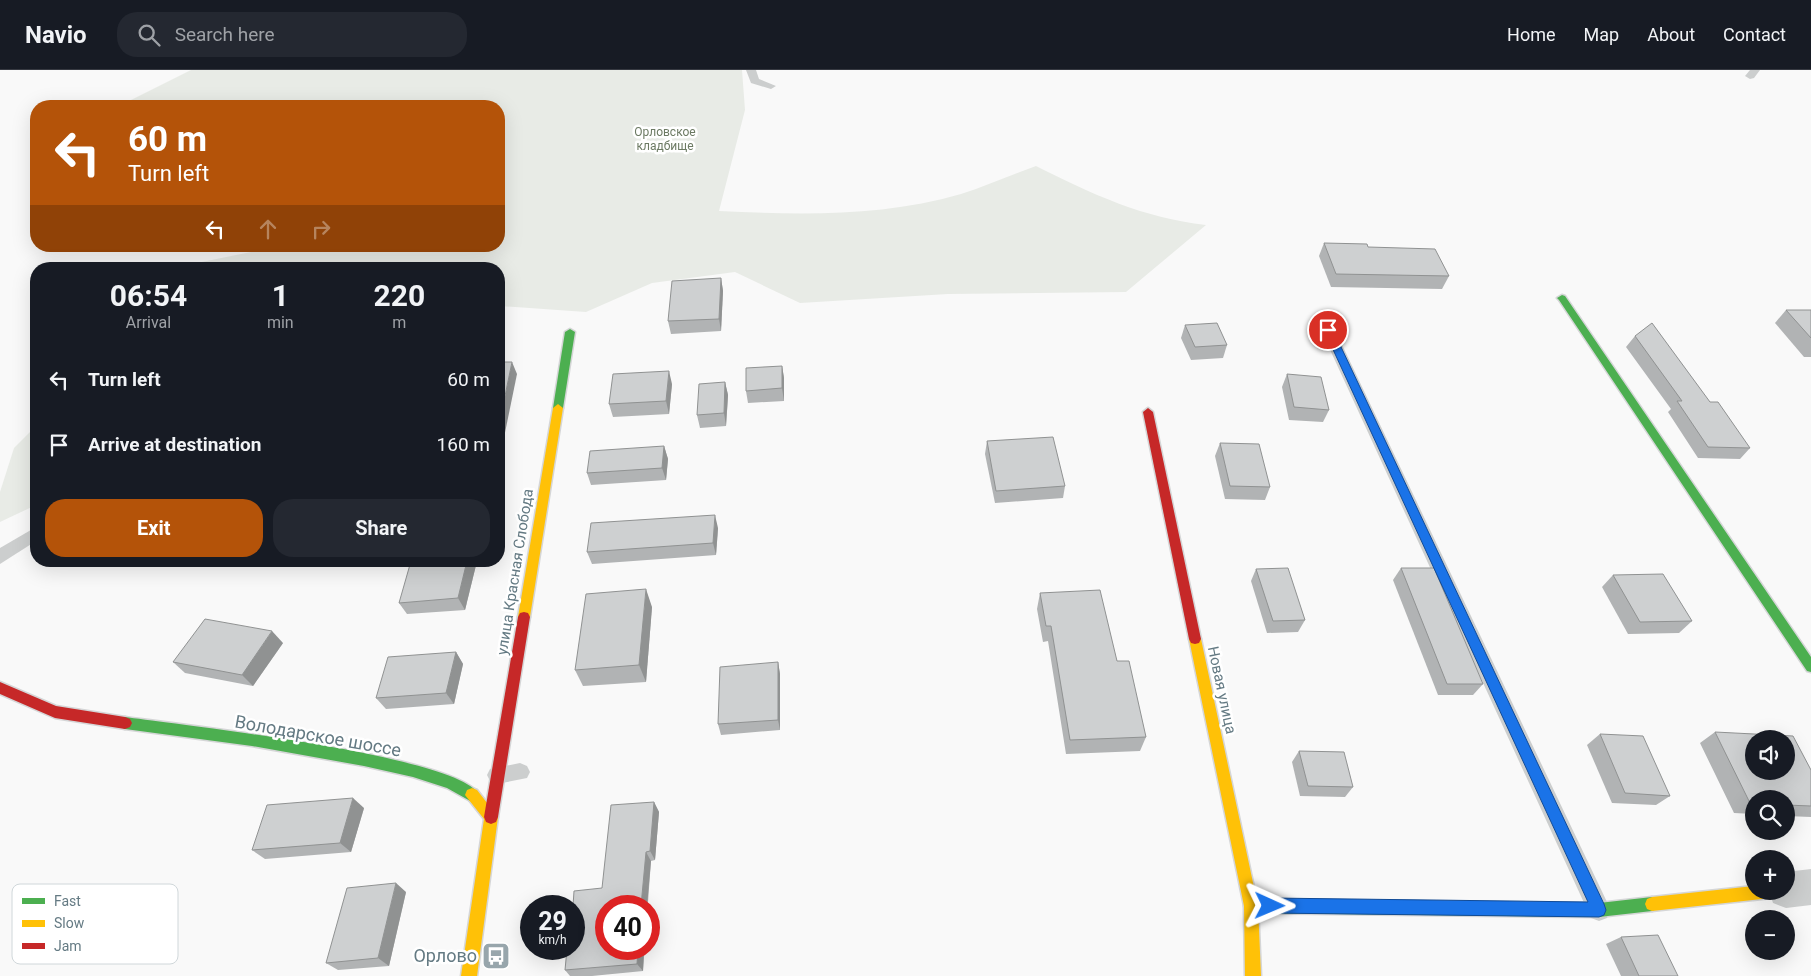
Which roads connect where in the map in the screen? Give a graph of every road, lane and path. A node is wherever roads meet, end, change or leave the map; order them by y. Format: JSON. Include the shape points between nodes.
{"nodes":[{"id":1,"x":751,"y":70,"type":"edge"},
{"id":2,"x":771,"y":86,"type":"dead end"},
{"id":3,"x":1562,"y":298,"type":"dead end"},
{"id":4,"x":1328,"y":330,"type":"dead end"},
{"id":5,"x":570,"y":332,"type":"dead end"},
{"id":6,"x":1148,"y":412,"type":"dead end"},
{"id":7,"x":30,"y":537,"type":"edge"},
{"id":8,"x":0,"y":557,"type":"edge"},
{"id":9,"x":1811,"y":667,"type":"edge"},
{"id":10,"x":1,"y":691,"type":"edge"},
{"id":11,"x":520,"y":772,"type":"dead end"},
{"id":12,"x":497,"y":775,"type":"junction"},
{"id":13,"x":491,"y":817,"type":"junction"},
{"id":14,"x":1811,"y":887,"type":"edge"},
{"id":15,"x":1795,"y":889,"type":"edge"},
{"id":16,"x":1745,"y":894,"type":"edge"},
{"id":17,"x":1251,"y":906,"type":"junction"},
{"id":18,"x":1599,"y":910,"type":"junction"},
{"id":19,"x":469,"y":976,"type":"edge"},
{"id":20,"x":1253,"y":976,"type":"edge"}],
"edges":[{"from":1,"to":2,"type":"lane","via":[[756,81]]},
{"from":3,"to":9,"type":"street"},
{"from":4,"to":18,"type":"lane"},
{"from":5,"to":12,"type":"street","name":"улица Красная Слобода"},
{"from":6,"to":17,"type":"street","name":"Новая улица"},
{"from":7,"to":8,"type":"lane"},
{"from":10,"to":13,"type":"street","name":"Володарское шоссе","via":[[56,712],[357,758],[441,778],[470,792]]},
{"from":11,"to":12,"type":"lane"},
{"from":12,"to":13,"type":"street","name":"улица Красная Слобода"},
{"from":13,"to":19,"type":"street"},
{"from":14,"to":15,"type":"street"},
{"from":16,"to":18,"type":"street"},
{"from":17,"to":18,"type":"street"},
{"from":17,"to":20,"type":"street","name":"Новая улица"}]}
